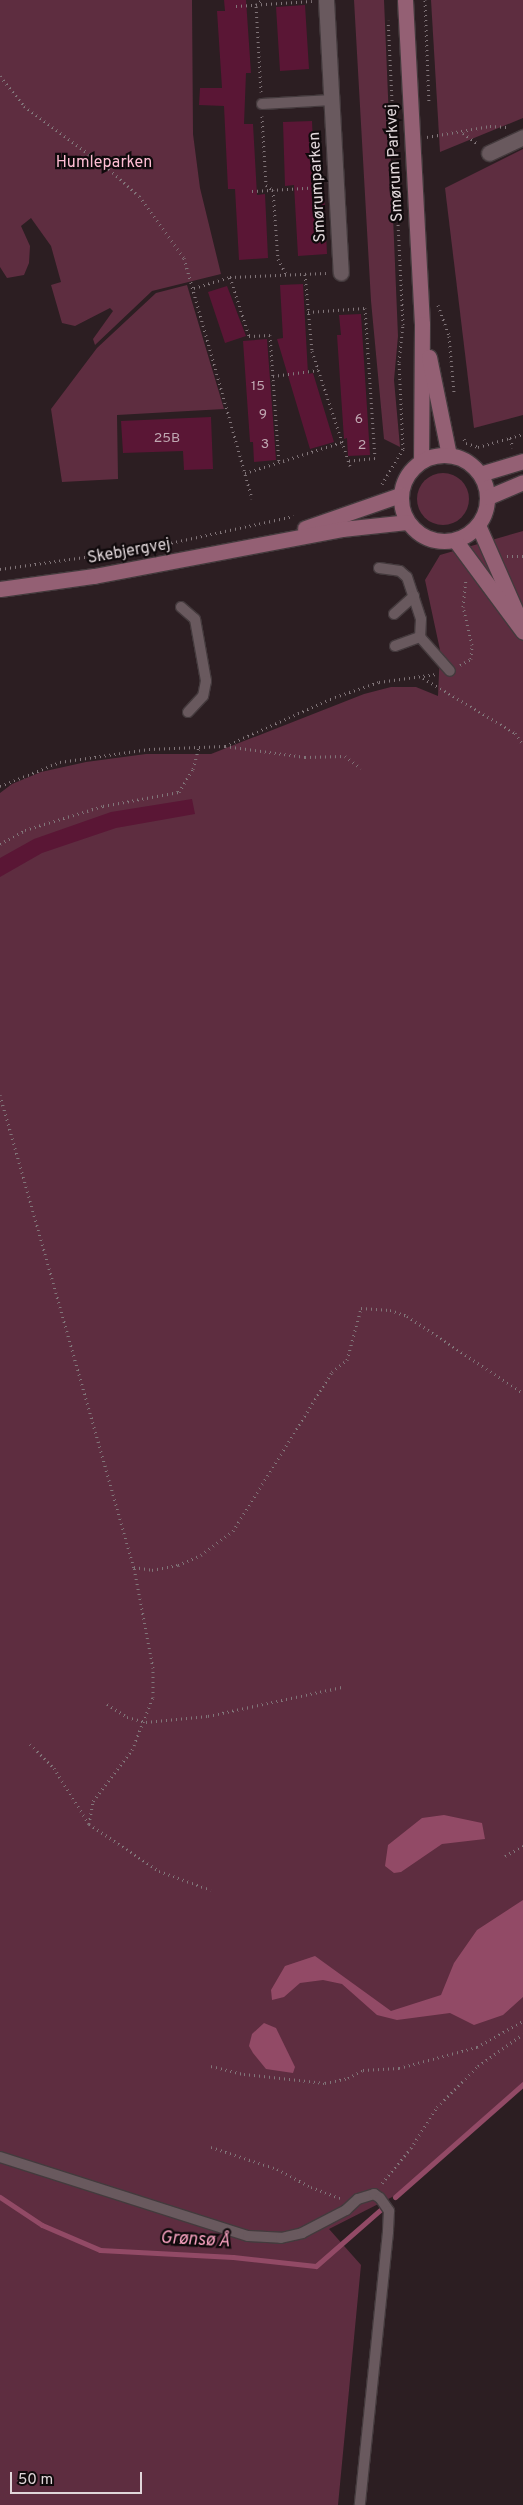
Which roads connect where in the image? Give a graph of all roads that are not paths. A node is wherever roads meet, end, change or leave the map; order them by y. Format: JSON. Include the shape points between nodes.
{"nodes":[{"id":1,"x":326,"y":0,"type":"edge"},
{"id":2,"x":406,"y":0,"type":"edge"},
{"id":3,"x":331,"y":100,"type":"junction"},
{"id":4,"x":262,"y":104,"type":"road end"},
{"id":5,"x":517,"y":133,"type":"edge"},
{"id":6,"x":489,"y":153,"type":"dead end"},
{"id":7,"x":341,"y":272,"type":"road end"},
{"id":8,"x":422,"y":324,"type":"junction"},
{"id":9,"x":449,"y":455,"type":"junction"},
{"id":10,"x":421,"y":461,"type":"junction"},
{"id":11,"x":521,"y":462,"type":"edge"},
{"id":12,"x":480,"y":474,"type":"junction"},
{"id":13,"x":523,"y":482,"type":"edge"},
{"id":14,"x":400,"y":495,"type":"junction"},
{"id":15,"x":488,"y":497,"type":"junction"},
{"id":16,"x":407,"y":522,"type":"junction"},
{"id":17,"x":478,"y":525,"type":"junction"},
{"id":18,"x":455,"y":540,"type":"junction"},
{"id":19,"x":263,"y":543,"type":"junction"},
{"id":20,"x":382,"y":571,"type":"dead end"},
{"id":21,"x":0,"y":589,"type":"edge"},
{"id":22,"x":414,"y":596,"type":"junction"},
{"id":23,"x":181,"y":606,"type":"dead end"},
{"id":24,"x":394,"y":614,"type":"dead end"},
{"id":25,"x":523,"y":630,"type":"edge"},
{"id":26,"x":420,"y":636,"type":"junction"},
{"id":27,"x":395,"y":646,"type":"dead end"},
{"id":28,"x":450,"y":671,"type":"dead end"},
{"id":29,"x":188,"y":712,"type":"dead end"},
{"id":30,"x":0,"y":2157,"type":"edge"},
{"id":31,"x":360,"y":2505,"type":"edge"}],
"edges":[{"from":1,"to":3,"type":"street","name":"Smørumparken"},
{"from":2,"to":8,"type":"street","name":"Smørum Parkvej"},
{"from":3,"to":4,"type":"lane"},
{"from":3,"to":7,"type":"street","name":"Smørumparken"},
{"from":5,"to":6,"type":"street"},
{"from":8,"to":9,"type":"street","name":"Smørum Parkvej"},
{"from":8,"to":10,"type":"street","name":"Smørum Parkvej"},
{"from":9,"to":10,"type":"street"},
{"from":9,"to":12,"type":"street","via":[[466,461]]},
{"from":10,"to":14,"type":"street","via":[[411,470]]},
{"from":11,"to":12,"type":"street"},
{"from":12,"to":15,"type":"street"},
{"from":13,"to":15,"type":"street"},
{"from":14,"to":16,"type":"street"},
{"from":14,"to":19,"type":"street","name":"Skebjergvej"},
{"from":15,"to":17,"type":"street","via":[[486,511]]},
{"from":16,"to":18,"type":"street","via":[[428,539]]},
{"from":16,"to":19,"type":"street","name":"Skebjergvej"},
{"from":17,"to":18,"type":"street"},
{"from":17,"to":25,"type":"street"},
{"from":18,"to":25,"type":"street"},
{"from":19,"to":21,"type":"street","name":"Skebjergvej","via":[[94,576]]},
{"from":20,"to":22,"type":"lane","via":[[400,571],[407,577]]},
{"from":22,"to":24,"type":"lane"},
{"from":22,"to":26,"type":"lane","via":[[421,619]]},
{"from":23,"to":29,"type":"lane","via":[[195,620],[206,681],[203,696]]},
{"from":26,"to":27,"type":"lane"},
{"from":26,"to":28,"type":"lane"},
{"from":30,"to":31,"type":"lane","via":[[248,2236],[281,2238],[302,2233],[346,2210],[358,2199],[374,2194],[386,2203],[388,2232]]}]}
